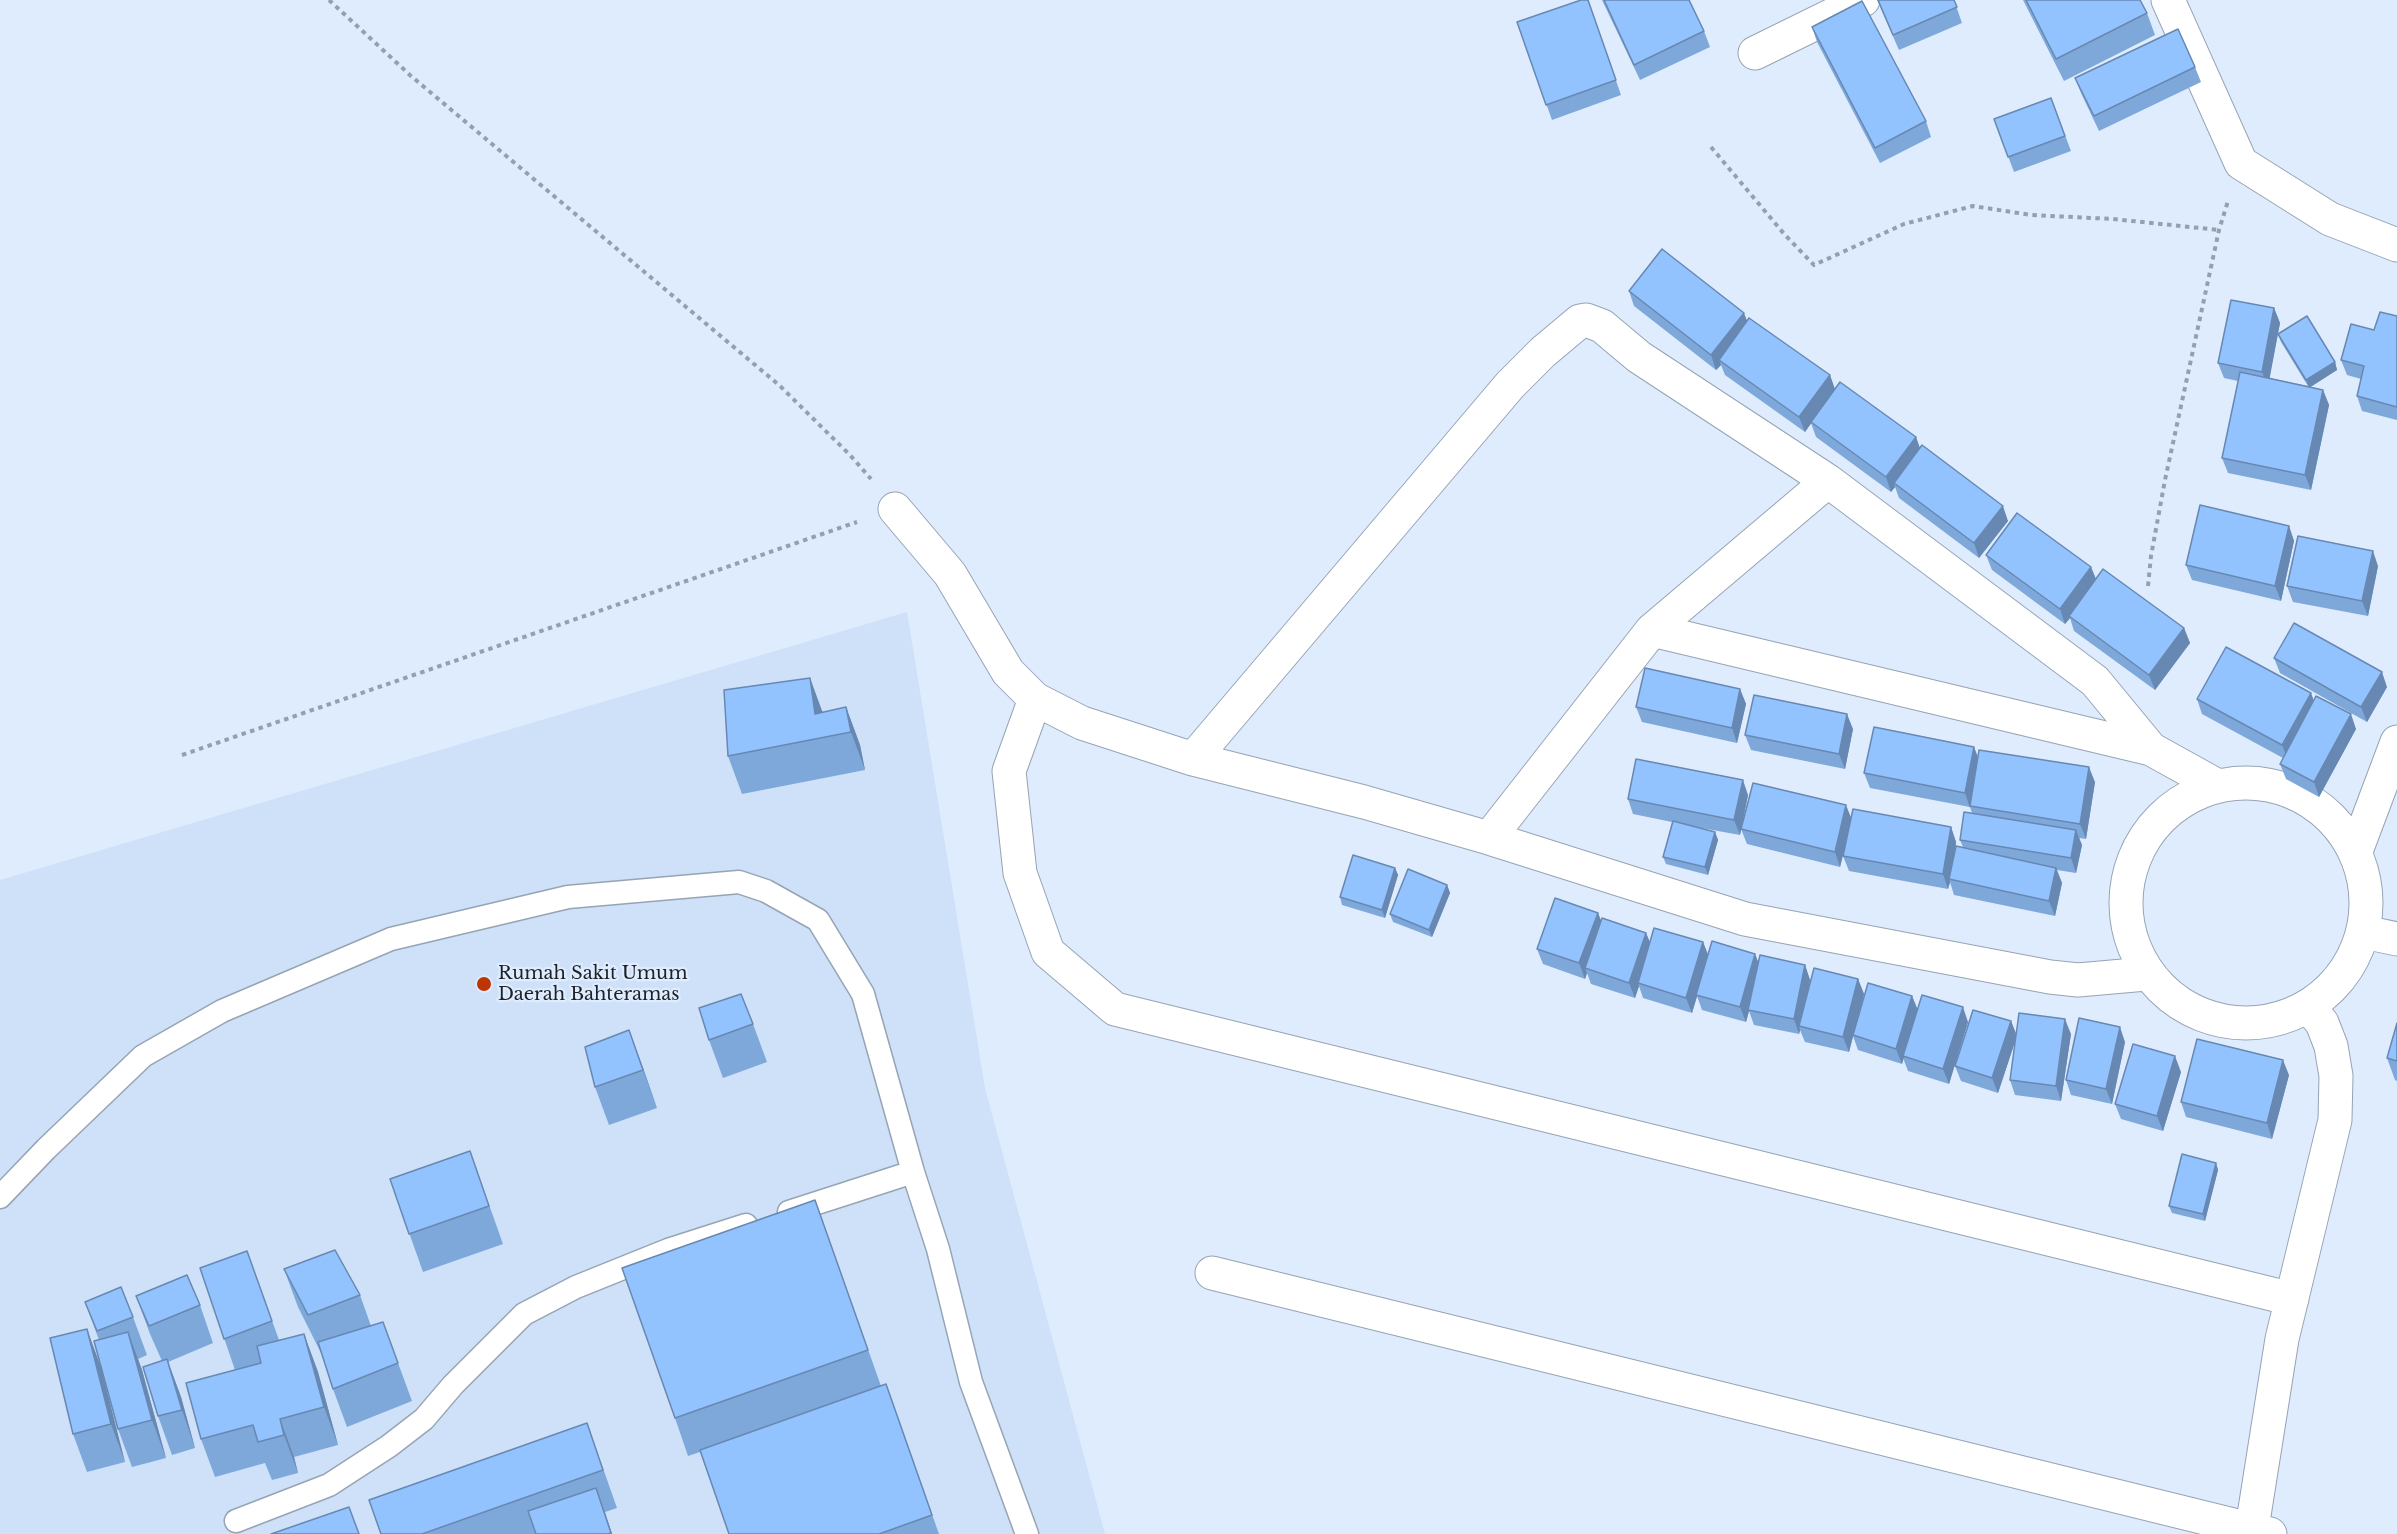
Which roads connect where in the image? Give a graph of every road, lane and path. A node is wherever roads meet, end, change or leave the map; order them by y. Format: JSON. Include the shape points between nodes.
{"nodes":[{"id":1,"x":329,"y":0,"type":"edge"},
{"id":2,"x":1863,"y":0,"type":"edge"},
{"id":3,"x":2168,"y":0,"type":"edge"},
{"id":4,"x":1755,"y":53,"type":"dead end"},
{"id":5,"x":1711,"y":147,"type":"dead end"},
{"id":6,"x":2397,"y":245,"type":"edge"},
{"id":7,"x":1828,"y":480,"type":"junction"},
{"id":8,"x":895,"y":509,"type":"junction"},
{"id":9,"x":2148,"y":586,"type":"dead end"},
{"id":10,"x":1652,"y":630,"type":"junction"},
{"id":11,"x":1035,"y":699,"type":"junction"},
{"id":12,"x":2397,"y":742,"type":"edge"},
{"id":13,"x":2151,"y":750,"type":"junction"},
{"id":14,"x":182,"y":755,"type":"dead end"},
{"id":15,"x":1193,"y":759,"type":"junction"},
{"id":16,"x":2216,"y":785,"type":"junction"},
{"id":17,"x":1489,"y":838,"type":"junction"},
{"id":18,"x":2356,"y":851,"type":"junction"},
{"id":19,"x":2364,"y":932,"type":"junction"},
{"id":20,"x":2397,"y":939,"type":"edge"},
{"id":21,"x":2145,"y":974,"type":"junction"},
{"id":22,"x":2309,"y":1007,"type":"junction"},
{"id":23,"x":913,"y":1172,"type":"junction"},
{"id":24,"x":0,"y":1197,"type":"edge"},
{"id":25,"x":1212,"y":1273,"type":"dead end"},
{"id":26,"x":2292,"y":1299,"type":"junction"},
{"id":27,"x":236,"y":1521,"type":"dead end"},
{"id":28,"x":2261,"y":1531,"type":"edge"},
{"id":29,"x":1027,"y":1534,"type":"edge"}],
"edges":[{"from":1,"to":8,"type":"path","via":[[411,76],[779,385],[850,455]]},
{"from":2,"to":4,"type":"street"},
{"from":3,"to":6,"type":"street","via":[[2241,163],[2330,219]]},
{"from":5,"to":9,"type":"path","via":[[1814,265],[1904,224],[1973,206],[2031,215],[2219,230],[2165,480]]},
{"from":7,"to":10,"type":"street"},
{"from":7,"to":13,"type":"street","via":[[2095,681]]},
{"from":7,"to":15,"type":"street","via":[[1639,357],[1602,326],[1591,320],[1580,321],[1510,385]]},
{"from":8,"to":11,"type":"street","via":[[950,574],[1008,672]]},
{"from":8,"to":14,"type":"path"},
{"from":10,"to":13,"type":"street"},
{"from":10,"to":17,"type":"street"},
{"from":11,"to":15,"type":"street","via":[[1082,723]]},
{"from":11,"to":26,"type":"street","via":[[1009,771],[1020,873],[1048,952],[1115,1009]]},
{"from":12,"to":18,"type":"street"},
{"from":13,"to":16,"type":"street"},
{"from":15,"to":17,"type":"street"},
{"from":16,"to":18,"type":"street","via":[[2272,785],[2322,808]]},
{"from":16,"to":21,"type":"street","via":[[2164,813],[2131,862],[2125,920]]},
{"from":17,"to":21,"type":"street","via":[[1745,919],[1811,933],[2049,977],[2078,980]]},
{"from":18,"to":19,"type":"street","via":[[2367,891]]},
{"from":19,"to":20,"type":"street"},
{"from":19,"to":22,"type":"street","via":[[2344,975]]},
{"from":21,"to":22,"type":"street","via":[[2192,1013],[2252,1025]]},
{"from":22,"to":26,"type":"street","via":[[2322,1023],[2331,1046],[2336,1076],[2335,1120]]},
{"from":23,"to":24,"type":"lane","via":[[863,994],[818,920],[792,903],[739,882],[568,897],[381,943],[222,1011],[143,1056]]},
{"from":23,"to":27,"type":"lane","via":[[668,1250],[576,1287],[524,1314],[424,1419],[367,1462],[329,1485]]},
{"from":23,"to":29,"type":"lane","via":[[938,1249],[971,1382]]},
{"from":25,"to":28,"type":"street"},
{"from":26,"to":28,"type":"street","via":[[2282,1339]]}]}
